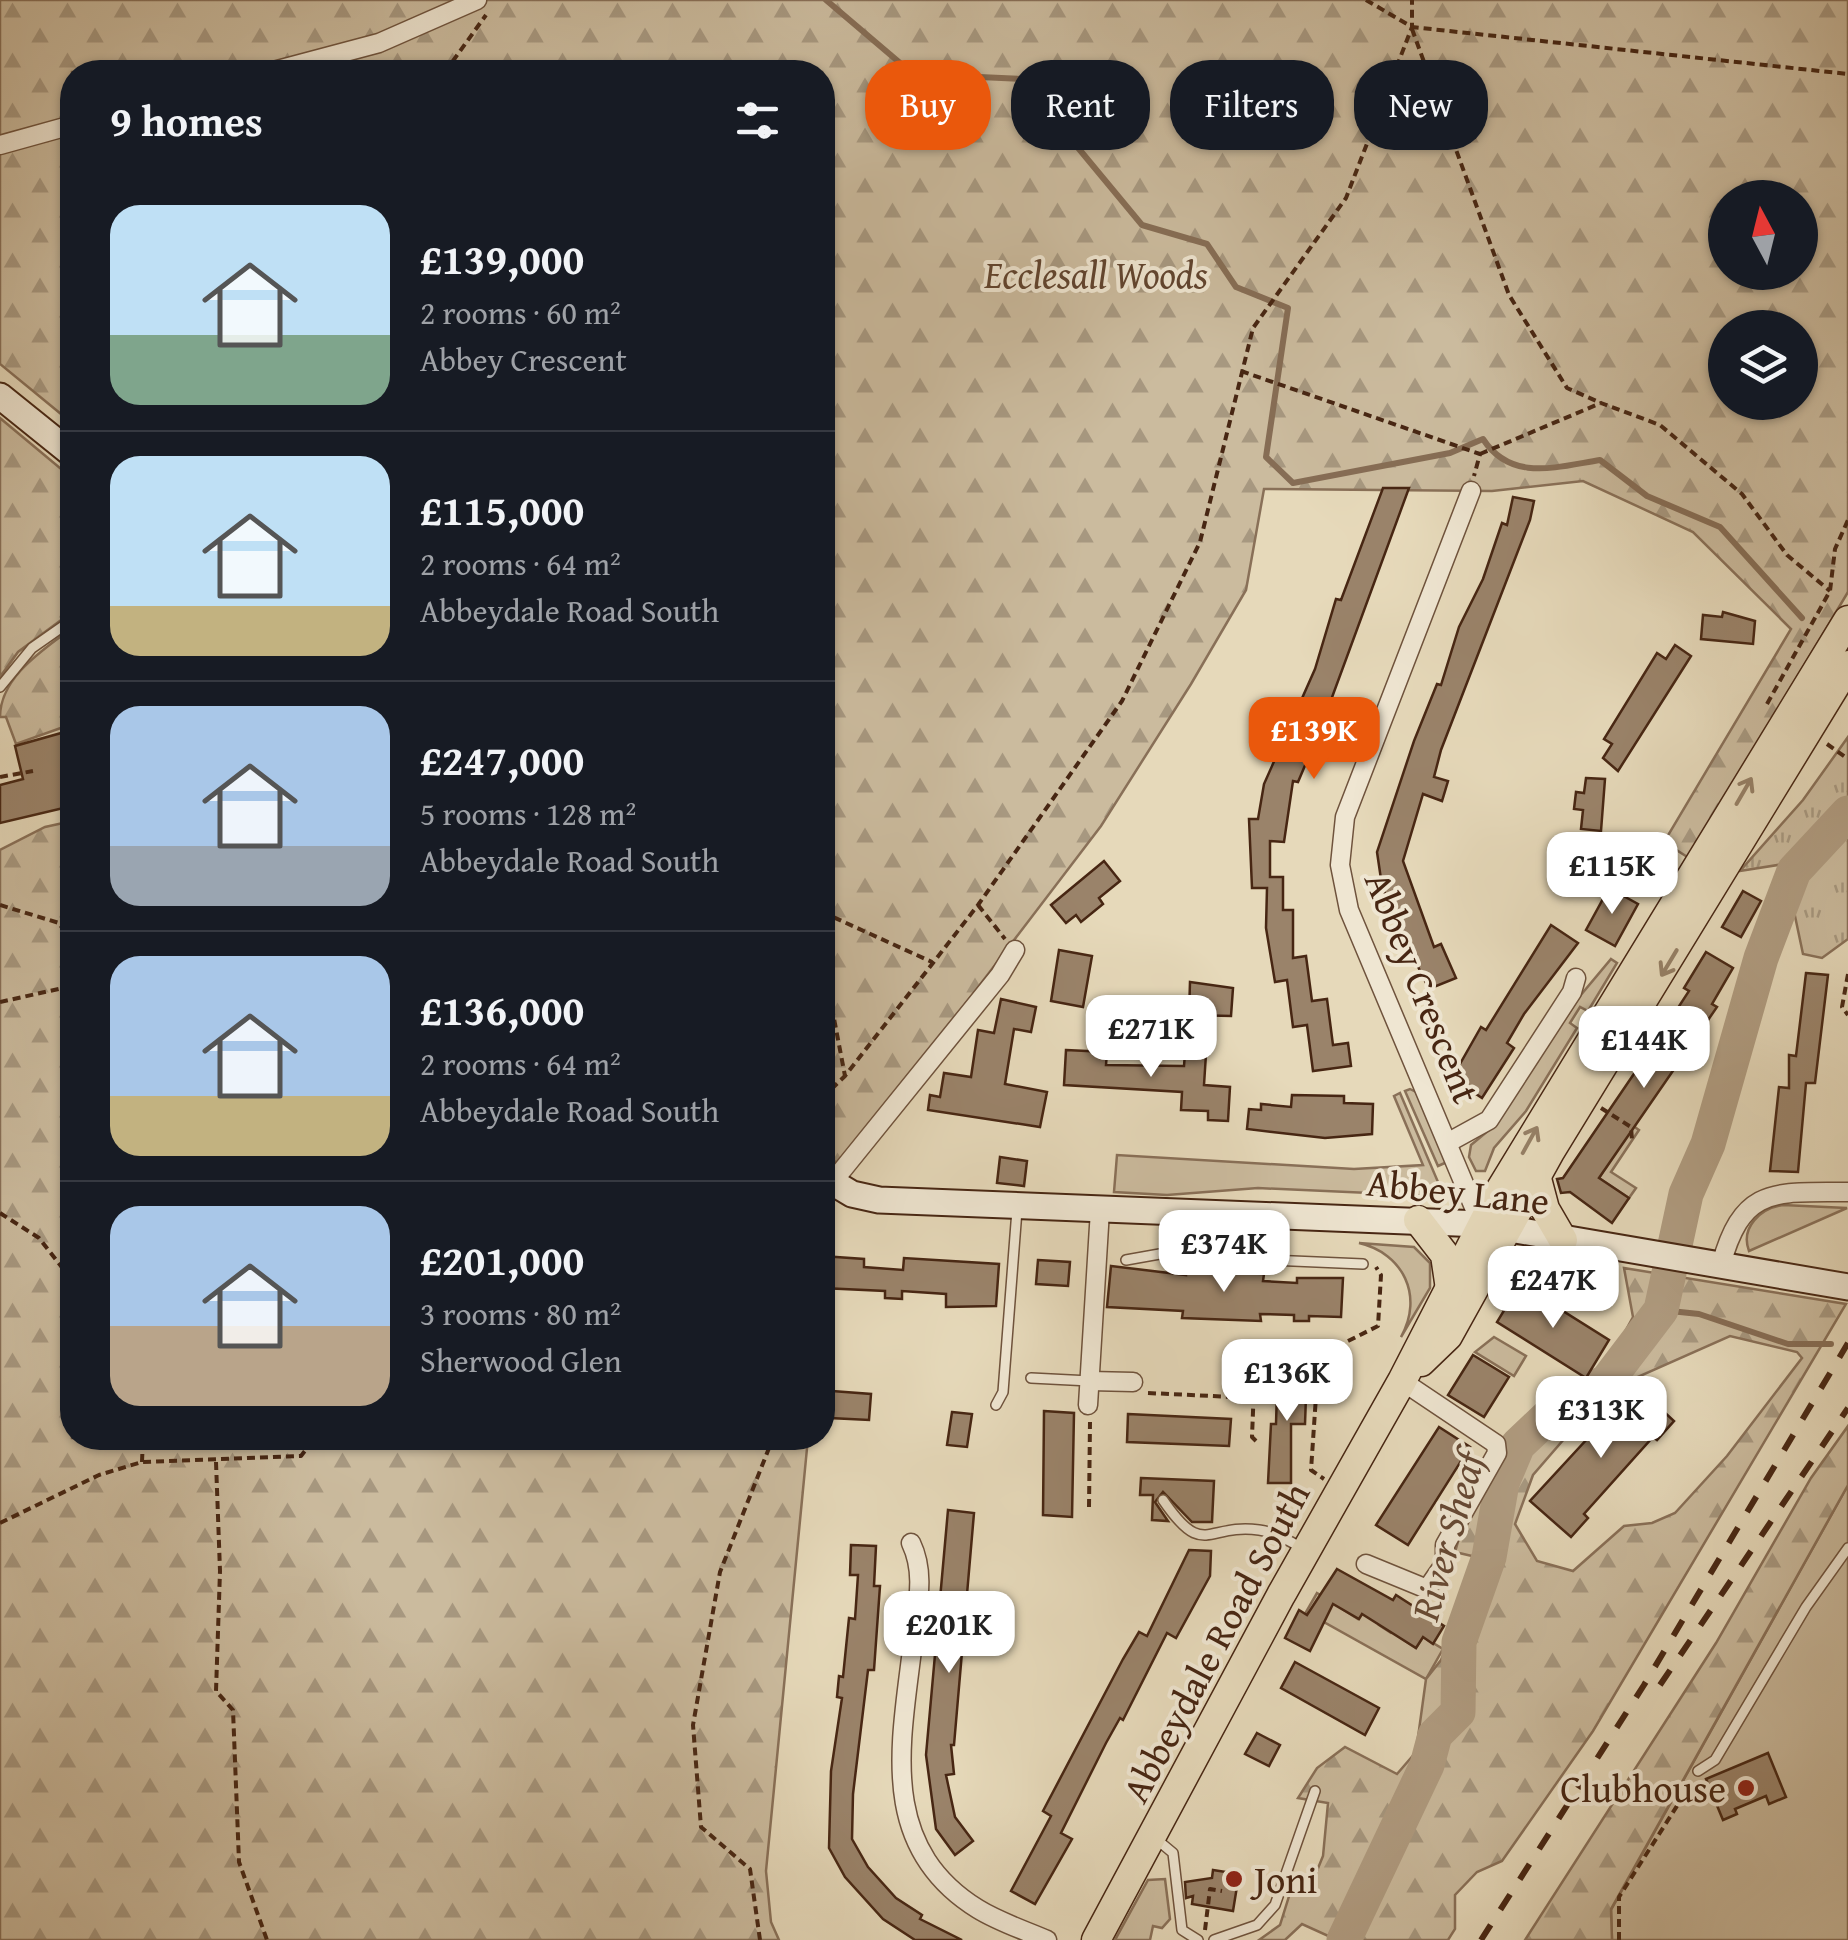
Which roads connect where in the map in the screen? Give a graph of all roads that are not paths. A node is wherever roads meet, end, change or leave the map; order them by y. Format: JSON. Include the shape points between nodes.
{"nodes":[{"id":1,"x":482,"y":7,"type":"edge"},
{"id":2,"x":315,"y":60,"type":"edge"},
{"id":3,"x":60,"y":128,"type":"edge"},
{"id":4,"x":0,"y":145,"type":"edge"},
{"id":5,"x":0,"y":396,"type":"edge"},
{"id":6,"x":60,"y":444,"type":"edge"},
{"id":7,"x":1471,"y":491,"type":"road end"},
{"id":8,"x":1848,"y":620,"type":"edge"},
{"id":9,"x":60,"y":628,"type":"edge"},
{"id":10,"x":1848,"y":666,"type":"edge"},
{"id":11,"x":0,"y":668,"type":"edge"},
{"id":12,"x":12,"y":672,"type":"junction"},
{"id":13,"x":0,"y":686,"type":"edge"},
{"id":14,"x":1015,"y":950,"type":"road end"},
{"id":15,"x":1576,"y":978,"type":"dead end"},
{"id":16,"x":1449,"y":1142,"type":"junction"},
{"id":17,"x":835,"y":1171,"type":"edge"},
{"id":18,"x":1536,"y":1176,"type":"junction"},
{"id":19,"x":835,"y":1183,"type":"edge"},
{"id":20,"x":1848,"y":1192,"type":"edge"},
{"id":21,"x":1017,"y":1204,"type":"junction"},
{"id":22,"x":1100,"y":1210,"type":"junction"},
{"id":23,"x":1182,"y":1214,"type":"junction"},
{"id":24,"x":1418,"y":1220,"type":"junction"},
{"id":25,"x":1494,"y":1226,"type":"junction"},
{"id":26,"x":1563,"y":1240,"type":"junction"},
{"id":27,"x":1182,"y":1250,"type":"junction"},
{"id":28,"x":1126,"y":1260,"type":"dead end"},
{"id":29,"x":1362,"y":1264,"type":"road end"},
{"id":30,"x":1711,"y":1264,"type":"junction"},
{"id":31,"x":1839,"y":1286,"type":"edge"},
{"id":32,"x":1450,"y":1289,"type":"junction"},
{"id":33,"x":1031,"y":1378,"type":"dead end"},
{"id":34,"x":1090,"y":1381,"type":"junction"},
{"id":35,"x":1402,"y":1381,"type":"junction"},
{"id":36,"x":1133,"y":1382,"type":"road end"},
{"id":37,"x":996,"y":1405,"type":"dead end"},
{"id":38,"x":1088,"y":1405,"type":"road end"},
{"id":39,"x":1163,"y":1500,"type":"dead end"},
{"id":40,"x":911,"y":1543,"type":"dead end"},
{"id":41,"x":1848,"y":1548,"type":"edge"},
{"id":42,"x":1306,"y":1550,"type":"junction"},
{"id":43,"x":1366,"y":1564,"type":"dead end"},
{"id":44,"x":1698,"y":1771,"type":"road end"},
{"id":45,"x":1315,"y":1790,"type":"dead end"},
{"id":46,"x":1153,"y":1837,"type":"junction"},
{"id":47,"x":1047,"y":1940,"type":"edge"},
{"id":48,"x":1096,"y":1940,"type":"edge"},
{"id":49,"x":1201,"y":1940,"type":"edge"},
{"id":50,"x":1214,"y":1940,"type":"edge"}],
"edges":[{"from":1,"to":2,"type":"street"},
{"from":3,"to":4,"type":"street"},
{"from":5,"to":6,"type":"main road"},
{"from":7,"to":16,"type":"street","name":"Abbey Crescent","via":[[1341,842],[1349,910]]},
{"from":25,"to":8,"type":"main road","name":"Abbeydale Road South","one_way":true},
{"from":9,"to":12,"type":"lane"},
{"from":10,"to":18,"type":"main road","name":"Abbeydale Road South","one_way":true},
{"from":11,"to":12,"type":"lane"},
{"from":12,"to":13,"type":"lane"},
{"from":14,"to":17,"type":"street","via":[[1009,979]]},
{"from":15,"to":16,"type":"street","via":[[1489,1120]]},
{"from":16,"to":25,"type":"street","name":"Abbey Crescent"},
{"from":18,"to":25,"type":"main road","name":"Abbeydale Road South"},
{"from":18,"to":26,"type":"main road"},
{"from":19,"to":21,"type":"main road","name":"Abbey Lane","via":[[879,1200]]},
{"from":20,"to":30,"type":"street","via":[[1778,1192],[1754,1202]]},
{"from":21,"to":22,"type":"main road","name":"Abbey Lane"},
{"from":21,"to":37,"type":"lane","via":[[1003,1392]]},
{"from":22,"to":23,"type":"main road","name":"Abbey Lane"},
{"from":22,"to":34,"type":"street"},
{"from":23,"to":24,"type":"main road","name":"Abbey Lane"},
{"from":23,"to":27,"type":"lane"},
{"from":24,"to":25,"type":"main road","name":"Abbey Lane"},
{"from":24,"to":32,"type":"main road","via":[[1446,1255]]},
{"from":25,"to":26,"type":"main road","name":"Abbey Lane"},
{"from":25,"to":32,"type":"main road","name":"Abbeydale Road South"},
{"from":25,"to":35,"type":"main road","name":"Abbeydale Road South","via":[[1448,1336]]},
{"from":26,"to":30,"type":"main road","name":"Abbey Lane"},
{"from":27,"to":28,"type":"lane"},
{"from":27,"to":29,"type":"lane","via":[[1204,1262]]},
{"from":30,"to":31,"type":"main road","name":"Abbey Lane"},
{"from":32,"to":35,"type":"main road","name":"Abbeydale Road South"},
{"from":33,"to":34,"type":"lane"},
{"from":34,"to":36,"type":"street"},
{"from":34,"to":38,"type":"street"},
{"from":35,"to":42,"type":"main road","name":"Abbeydale Road South"},
{"from":35,"to":43,"type":"street","via":[[1496,1444],[1498,1452],[1427,1589]]},
{"from":39,"to":42,"type":"lane","via":[[1181,1527],[1198,1536],[1260,1530]]},
{"from":40,"to":47,"type":"street","via":[[920,1575],[901,1754],[906,1816],[932,1872],[953,1891]]},
{"from":41,"to":44,"type":"lane","via":[[1716,1760]]},
{"from":42,"to":46,"type":"main road","name":"Abbeydale Road South"},
{"from":45,"to":50,"type":"lane","via":[[1275,1905],[1256,1925]]},
{"from":46,"to":48,"type":"main road","name":"Abbeydale Road South"},
{"from":46,"to":49,"type":"lane","via":[[1172,1852],[1182,1930]]}]}
